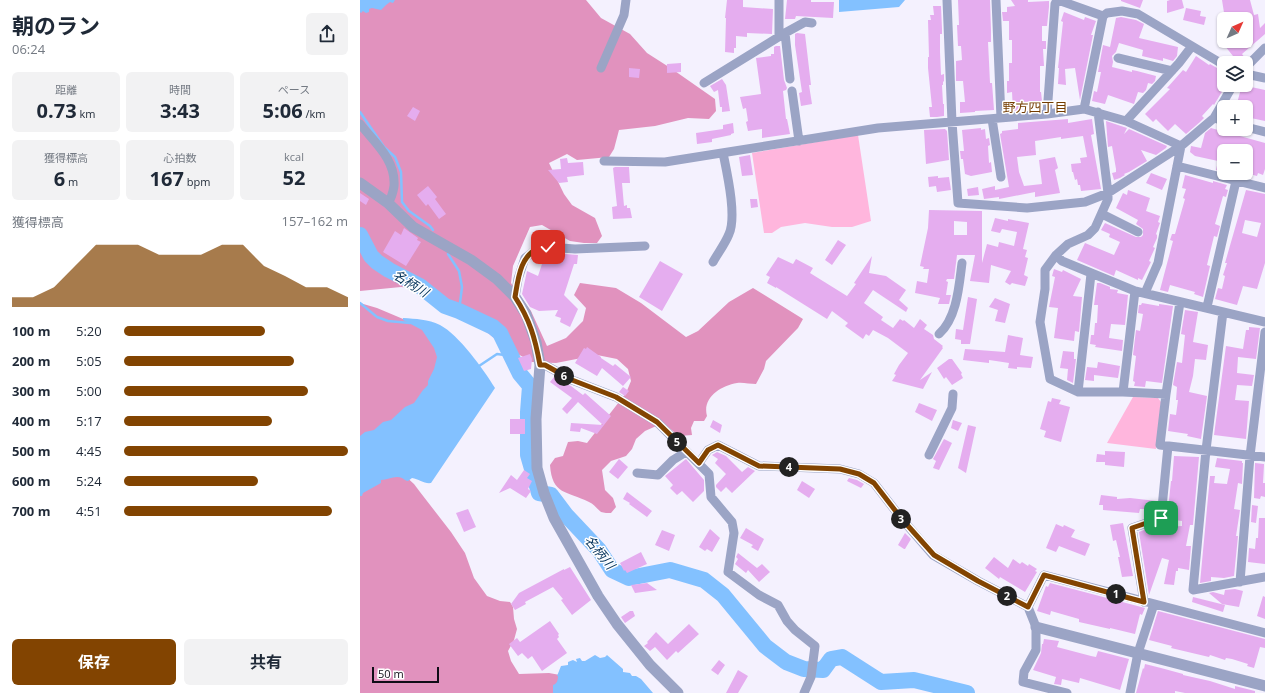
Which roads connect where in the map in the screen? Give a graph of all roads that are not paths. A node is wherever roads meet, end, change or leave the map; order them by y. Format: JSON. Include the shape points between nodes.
{"nodes":[{"id":1,"x":626,"y":0,"type":"edge"},
{"id":2,"x":779,"y":0,"type":"edge"},
{"id":3,"x":947,"y":0,"type":"edge"},
{"id":4,"x":996,"y":0,"type":"edge"},
{"id":5,"x":1058,"y":0,"type":"edge"},
{"id":6,"x":1104,"y":16,"type":"junction"},
{"id":7,"x":812,"y":23,"type":"dead end"},
{"id":8,"x":782,"y":35,"type":"junction"},
{"id":9,"x":1192,"y":46,"type":"junction"},
{"id":10,"x":1265,"y":48,"type":"edge"},
{"id":11,"x":1118,"y":58,"type":"dead end"},
{"id":12,"x":1253,"y":60,"type":"edge"},
{"id":13,"x":1217,"y":61,"type":"edge"},
{"id":14,"x":601,"y":68,"type":"dead end"},
{"id":15,"x":1172,"y":71,"type":"junction"},
{"id":16,"x":1253,"y":75,"type":"edge"},
{"id":17,"x":1265,"y":78,"type":"edge"},
{"id":18,"x":790,"y":79,"type":"dead end"},
{"id":19,"x":704,"y":83,"type":"dead end"},
{"id":20,"x":792,"y":91,"type":"dead end"},
{"id":21,"x":1229,"y":92,"type":"edge"},
{"id":22,"x":1084,"y":109,"type":"junction"},
{"id":23,"x":1098,"y":112,"type":"junction"},
{"id":24,"x":1047,"y":114,"type":"junction"},
{"id":25,"x":997,"y":118,"type":"junction"},
{"id":26,"x":1214,"y":118,"type":"junction"},
{"id":27,"x":1217,"y":119,"type":"edge"},
{"id":28,"x":1126,"y":121,"type":"junction"},
{"id":29,"x":952,"y":122,"type":"junction"},
{"id":30,"x":360,"y":124,"type":"edge"},
{"id":31,"x":1253,"y":129,"type":"edge"},
{"id":32,"x":1265,"y":132,"type":"edge"},
{"id":33,"x":799,"y":141,"type":"junction"},
{"id":34,"x":1181,"y":146,"type":"junction"},
{"id":35,"x":723,"y":153,"type":"junction"},
{"id":36,"x":604,"y":161,"type":"dead end"},
{"id":37,"x":1177,"y":166,"type":"junction"},
{"id":38,"x":1000,"y":177,"type":"dead end"},
{"id":39,"x":1236,"y":181,"type":"junction"},
{"id":40,"x":360,"y":183,"type":"edge"},
{"id":41,"x":1265,"y":188,"type":"edge"},
{"id":42,"x":1108,"y":193,"type":"junction"},
{"id":43,"x":388,"y":203,"type":"junction"},
{"id":44,"x":1102,"y":214,"type":"junction"},
{"id":45,"x":1138,"y":232,"type":"dead end"},
{"id":46,"x":646,"y":246,"type":"dead end"},
{"id":47,"x":1056,"y":255,"type":"junction"},
{"id":48,"x":713,"y":262,"type":"dead end"},
{"id":49,"x":962,"y":263,"type":"dead end"},
{"id":50,"x":1091,"y":274,"type":"junction"},
{"id":51,"x":1135,"y":291,"type":"junction"},
{"id":52,"x":1145,"y":293,"type":"junction"},
{"id":53,"x":515,"y":297,"type":"junction"},
{"id":54,"x":1180,"y":302,"type":"junction"},
{"id":55,"x":1207,"y":307,"type":"junction"},
{"id":56,"x":1223,"y":312,"type":"junction"},
{"id":57,"x":1264,"y":319,"type":"edge"},
{"id":58,"x":1265,"y":332,"type":"edge"},
{"id":59,"x":939,"y":334,"type":"dead end"},
{"id":60,"x":540,"y":365,"type":"junction"},
{"id":61,"x":1078,"y":392,"type":"junction"},
{"id":62,"x":1123,"y":392,"type":"junction"},
{"id":63,"x":953,"y":394,"type":"dead end"},
{"id":64,"x":1166,"y":394,"type":"junction"},
{"id":65,"x":1168,"y":446,"type":"junction"},
{"id":66,"x":1206,"y":450,"type":"junction"},
{"id":67,"x":686,"y":452,"type":"junction"},
{"id":68,"x":929,"y":455,"type":"dead end"},
{"id":69,"x":1250,"y":456,"type":"junction"},
{"id":70,"x":1265,"y":457,"type":"edge"},
{"id":71,"x":699,"y":463,"type":"junction"},
{"id":72,"x":637,"y":473,"type":"dead end"},
{"id":73,"x":1265,"y":577,"type":"edge"},
{"id":74,"x":1240,"y":582,"type":"junction"},
{"id":75,"x":1144,"y":602,"type":"junction"},
{"id":76,"x":1154,"y":604,"type":"junction"},
{"id":77,"x":1028,"y":607,"type":"junction"},
{"id":78,"x":1036,"y":627,"type":"junction"},
{"id":79,"x":1265,"y":633,"type":"edge"},
{"id":80,"x":1138,"y":653,"type":"junction"},
{"id":81,"x":1265,"y":686,"type":"edge"},
{"id":82,"x":678,"y":693,"type":"edge"},
{"id":83,"x":804,"y":693,"type":"edge"},
{"id":84,"x":1067,"y":693,"type":"edge"},
{"id":85,"x":1130,"y":693,"type":"edge"}],
"edges":[{"from":1,"to":14,"type":"street","via":[[624,15]]},
{"from":2,"to":8,"type":"street"},
{"from":3,"to":29,"type":"street"},
{"from":4,"to":25,"type":"street"},
{"from":5,"to":6,"type":"street"},
{"from":5,"to":24,"type":"street","via":[[1055,4]]},
{"from":6,"to":9,"type":"street","via":[[1107,13],[1122,11],[1138,14]]},
{"from":6,"to":22,"type":"street"},
{"from":7,"to":8,"type":"street","via":[[805,22]]},
{"from":8,"to":18,"type":"street"},
{"from":8,"to":19,"type":"street"},
{"from":9,"to":13,"type":"street"},
{"from":9,"to":15,"type":"street"},
{"from":10,"to":12,"type":"street"},
{"from":11,"to":15,"type":"street"},
{"from":15,"to":28,"type":"street"},
{"from":16,"to":17,"type":"street"},
{"from":20,"to":33,"type":"street"},
{"from":21,"to":26,"type":"street"},
{"from":22,"to":23,"type":"street"},
{"from":22,"to":24,"type":"street"},
{"from":23,"to":28,"type":"street"},
{"from":23,"to":42,"type":"street"},
{"from":24,"to":25,"type":"street"},
{"from":25,"to":29,"type":"street"},
{"from":25,"to":38,"type":"street"},
{"from":26,"to":27,"type":"street"},
{"from":26,"to":34,"type":"street"},
{"from":28,"to":34,"type":"street"},
{"from":29,"to":33,"type":"street","via":[[878,128]]},
{"from":29,"to":42,"type":"street","via":[[958,203],[1027,208],[1085,202]]},
{"from":30,"to":43,"type":"street","via":[[386,155],[393,168],[392,197]]},
{"from":31,"to":32,"type":"street"},
{"from":33,"to":35,"type":"street"},
{"from":34,"to":37,"type":"street"},
{"from":34,"to":42,"type":"street"},
{"from":35,"to":36,"type":"street","via":[[665,162]]},
{"from":35,"to":48,"type":"street","via":[[732,216],[730,233]]},
{"from":37,"to":39,"type":"street"},
{"from":37,"to":52,"type":"street","via":[[1158,263]]},
{"from":39,"to":41,"type":"street"},
{"from":39,"to":55,"type":"street"},
{"from":40,"to":43,"type":"street"},
{"from":42,"to":44,"type":"street"},
{"from":43,"to":53,"type":"street","via":[[413,227],[471,260],[497,279]]},
{"from":44,"to":45,"type":"street"},
{"from":44,"to":47,"type":"street","via":[[1088,235],[1068,244]]},
{"from":46,"to":53,"type":"street","via":[[538,248],[525,258]]},
{"from":47,"to":50,"type":"street","via":[[1062,261]]},
{"from":47,"to":61,"type":"street","via":[[1045,270],[1040,322],[1050,379]]},
{"from":49,"to":59,"type":"street","via":[[956,304],[945,328]]},
{"from":50,"to":51,"type":"street"},
{"from":50,"to":61,"type":"street"},
{"from":51,"to":52,"type":"street"},
{"from":51,"to":62,"type":"street"},
{"from":52,"to":54,"type":"street"},
{"from":53,"to":60,"type":"street","via":[[526,314],[536,342]]},
{"from":54,"to":55,"type":"street"},
{"from":54,"to":64,"type":"street"},
{"from":55,"to":56,"type":"street"},
{"from":56,"to":57,"type":"street"},
{"from":56,"to":66,"type":"street"},
{"from":58,"to":69,"type":"street"},
{"from":60,"to":67,"type":"street","via":[[616,397],[657,422]]},
{"from":60,"to":82,"type":"street","via":[[536,419],[537,468],[554,518],[616,624],[650,665]]},
{"from":61,"to":62,"type":"street"},
{"from":62,"to":64,"type":"street"},
{"from":63,"to":68,"type":"street","via":[[952,408]]},
{"from":64,"to":65,"type":"street","via":[[1160,445]]},
{"from":65,"to":66,"type":"street"},
{"from":65,"to":75,"type":"street","via":[[1161,518],[1132,528]]},
{"from":66,"to":69,"type":"street"},
{"from":66,"to":74,"type":"street","via":[[1193,590]]},
{"from":67,"to":71,"type":"street"},
{"from":67,"to":72,"type":"street","via":[[673,460],[658,475]]},
{"from":69,"to":70,"type":"street"},
{"from":69,"to":74,"type":"street"},
{"from":71,"to":77,"type":"street","via":[[708,450],[718,445],[759,466],[840,469],[859,474],[874,483],[934,555]]},
{"from":71,"to":83,"type":"street","via":[[710,474],[711,498],[732,522],[734,533],[728,572],[759,595],[778,605],[795,630],[815,646],[812,669]]},
{"from":73,"to":74,"type":"street"},
{"from":75,"to":76,"type":"street"},
{"from":75,"to":77,"type":"street","via":[[1044,575]]},
{"from":76,"to":79,"type":"street"},
{"from":76,"to":80,"type":"street"},
{"from":77,"to":78,"type":"street"},
{"from":78,"to":80,"type":"street"},
{"from":78,"to":84,"type":"street","via":[[1036,650],[1024,672],[1023,682]]},
{"from":80,"to":81,"type":"street"},
{"from":80,"to":85,"type":"street"}]}
